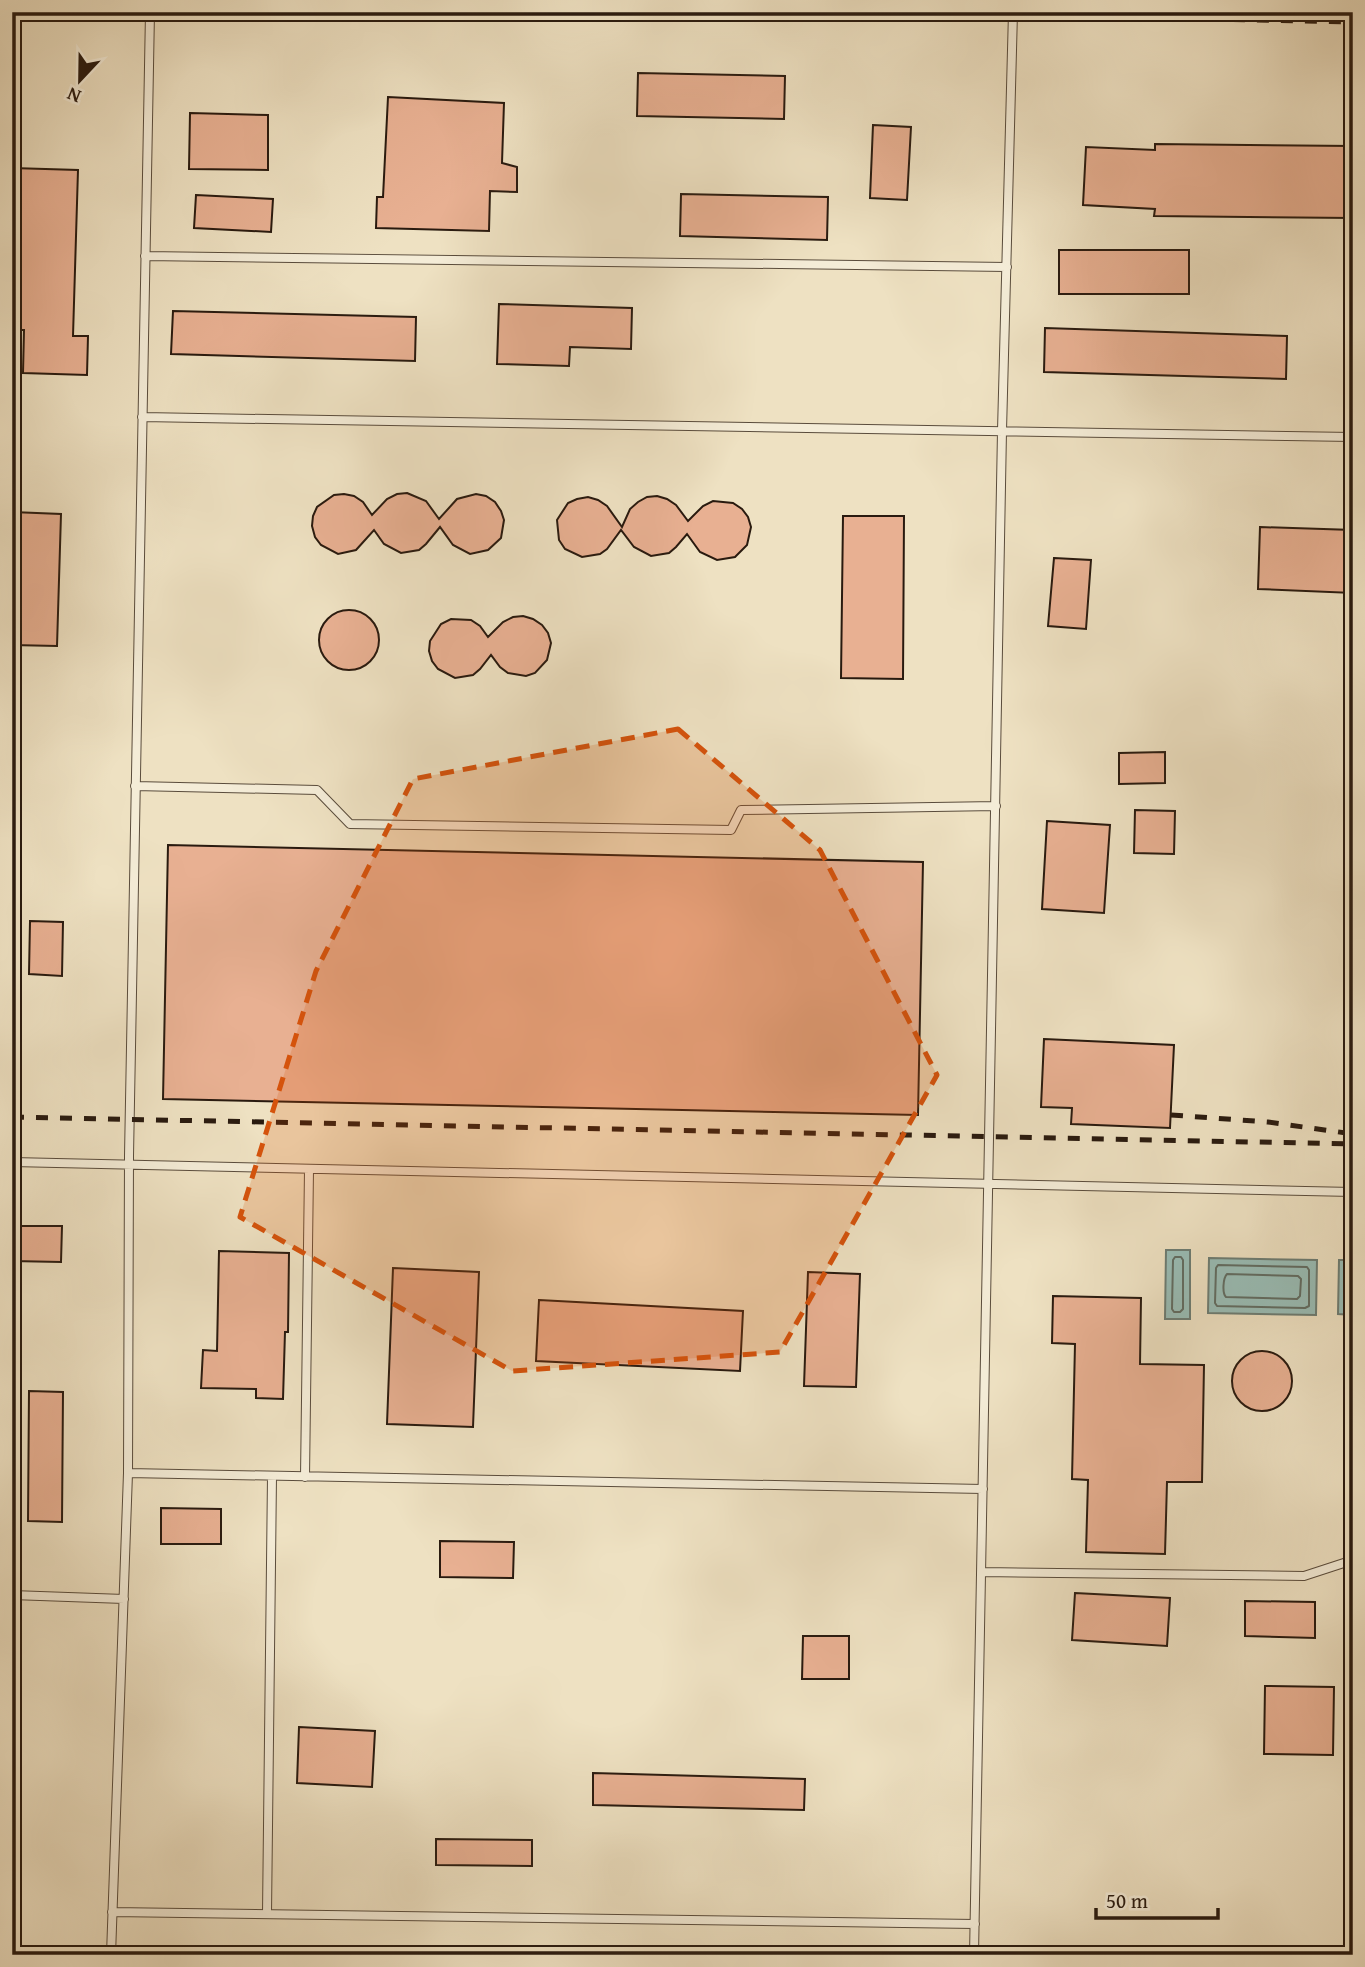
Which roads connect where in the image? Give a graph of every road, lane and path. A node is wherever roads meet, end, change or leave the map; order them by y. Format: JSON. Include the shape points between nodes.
{"nodes":[{"id":1,"x":150,"y":12,"type":"edge"},
{"id":2,"x":1013,"y":12,"type":"edge"},
{"id":3,"x":145,"y":256,"type":"junction"},
{"id":4,"x":1007,"y":267,"type":"junction"},
{"id":5,"x":142,"y":417,"type":"junction"},
{"id":6,"x":1002,"y":431,"type":"junction"},
{"id":7,"x":1353,"y":437,"type":"edge"},
{"id":8,"x":135,"y":786,"type":"junction"},
{"id":9,"x":996,"y":806,"type":"junction"},
{"id":10,"x":12,"y":1162,"type":"edge"},
{"id":11,"x":129,"y":1166,"type":"junction"},
{"id":12,"x":309,"y":1170,"type":"junction"},
{"id":13,"x":989,"y":1185,"type":"junction"},
{"id":14,"x":1353,"y":1192,"type":"edge"},
{"id":15,"x":128,"y":1473,"type":"junction"},
{"id":16,"x":272,"y":1476,"type":"junction"},
{"id":17,"x":305,"y":1477,"type":"junction"},
{"id":18,"x":983,"y":1489,"type":"junction"},
{"id":19,"x":1353,"y":1560,"type":"edge"},
{"id":20,"x":982,"y":1572,"type":"junction"},
{"id":21,"x":12,"y":1595,"type":"edge"},
{"id":22,"x":124,"y":1599,"type":"junction"},
{"id":23,"x":113,"y":1912,"type":"junction"},
{"id":24,"x":267,"y":1914,"type":"junction"},
{"id":25,"x":975,"y":1924,"type":"junction"},
{"id":26,"x":111,"y":1955,"type":"edge"},
{"id":27,"x":974,"y":1955,"type":"edge"}],
"edges":[{"from":1,"to":3,"type":"lane"},
{"from":2,"to":4,"type":"lane"},
{"from":3,"to":4,"type":"lane"},
{"from":3,"to":5,"type":"lane"},
{"from":4,"to":6,"type":"lane"},
{"from":5,"to":6,"type":"lane"},
{"from":5,"to":8,"type":"lane"},
{"from":6,"to":7,"type":"lane"},
{"from":6,"to":9,"type":"lane"},
{"from":8,"to":9,"type":"lane","via":[[317,790],[349,824],[731,830],[741,810]]},
{"from":8,"to":11,"type":"lane"},
{"from":9,"to":13,"type":"lane"},
{"from":10,"to":11,"type":"lane"},
{"from":11,"to":12,"type":"lane"},
{"from":11,"to":15,"type":"lane"},
{"from":12,"to":13,"type":"lane"},
{"from":12,"to":17,"type":"lane"},
{"from":13,"to":14,"type":"lane"},
{"from":13,"to":18,"type":"lane"},
{"from":15,"to":16,"type":"lane"},
{"from":15,"to":22,"type":"lane"},
{"from":16,"to":17,"type":"lane"},
{"from":16,"to":24,"type":"lane"},
{"from":17,"to":18,"type":"lane"},
{"from":18,"to":20,"type":"lane"},
{"from":19,"to":20,"type":"lane","via":[[1304,1576]]},
{"from":20,"to":25,"type":"lane"},
{"from":21,"to":22,"type":"lane"},
{"from":22,"to":23,"type":"lane"},
{"from":23,"to":24,"type":"lane"},
{"from":23,"to":26,"type":"lane"},
{"from":24,"to":25,"type":"lane"},
{"from":25,"to":27,"type":"lane"}]}
